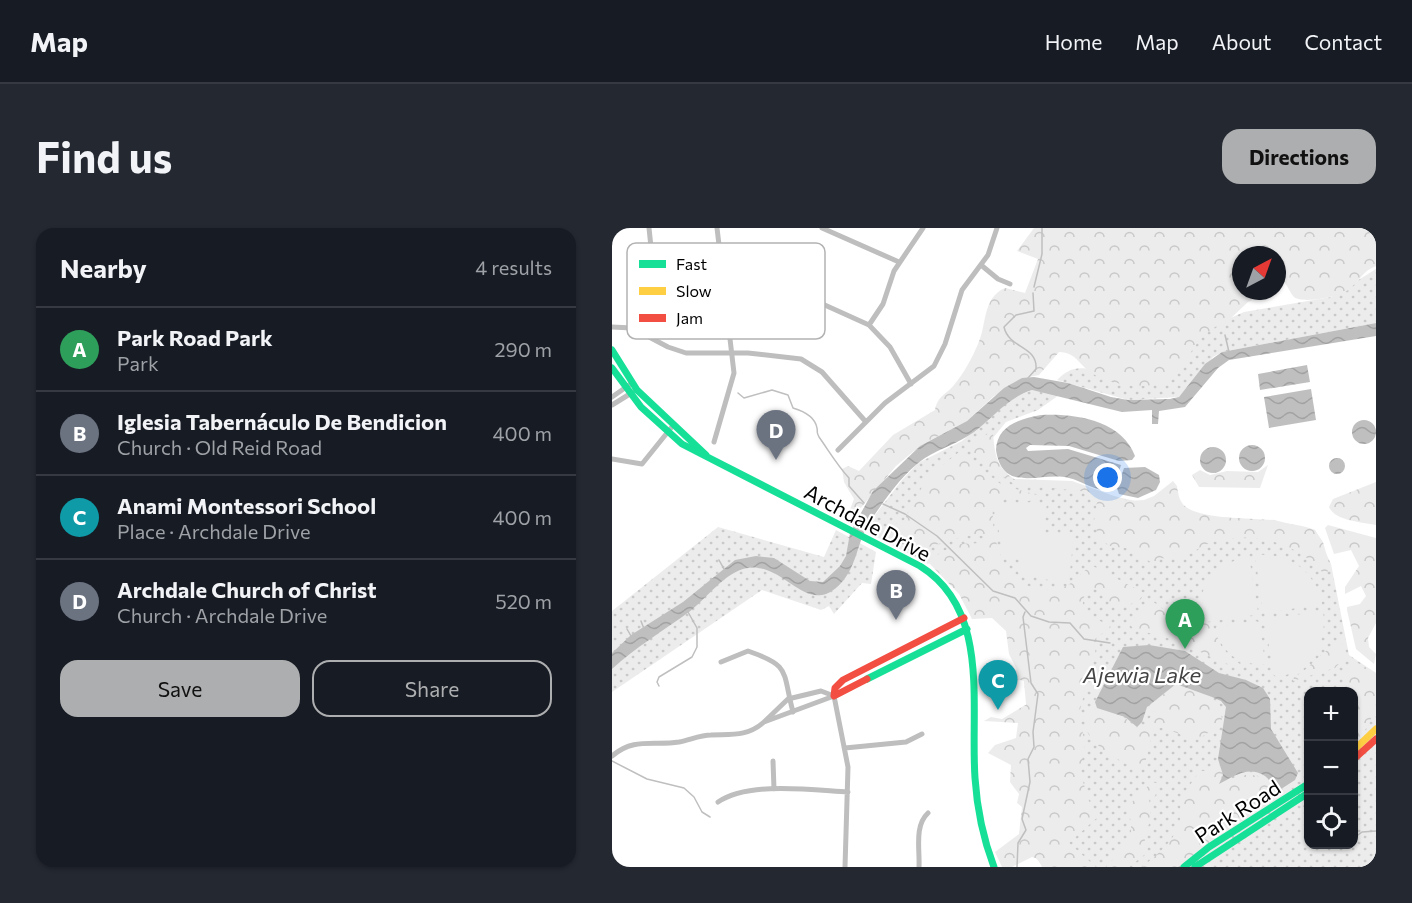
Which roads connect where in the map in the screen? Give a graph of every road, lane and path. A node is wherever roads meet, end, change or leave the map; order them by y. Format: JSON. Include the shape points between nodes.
{"nodes":[{"id":1,"x":649,"y":228,"type":"edge"},
{"id":2,"x":717,"y":228,"type":"edge"},
{"id":3,"x":822,"y":228,"type":"edge"},
{"id":4,"x":923,"y":228,"type":"edge"},
{"id":5,"x":997,"y":228,"type":"edge"},
{"id":6,"x":651,"y":243,"type":"edge"},
{"id":7,"x":719,"y":243,"type":"edge"},
{"id":8,"x":899,"y":262,"type":"junction"},
{"id":9,"x":981,"y":265,"type":"junction"},
{"id":10,"x":1010,"y":284,"type":"dead end"},
{"id":11,"x":825,"y":305,"type":"edge"},
{"id":12,"x":869,"y":325,"type":"junction"},
{"id":13,"x":655,"y":339,"type":"edge"},
{"id":14,"x":731,"y":339,"type":"edge"},
{"id":15,"x":612,"y":350,"type":"edge"},
{"id":16,"x":733,"y":352,"type":"junction"},
{"id":17,"x":612,"y":368,"type":"edge"},
{"id":18,"x":911,"y":384,"type":"junction"},
{"id":19,"x":631,"y":389,"type":"junction"},
{"id":20,"x":612,"y":397,"type":"edge"},
{"id":21,"x":612,"y":405,"type":"edge"},
{"id":22,"x":866,"y":422,"type":"junction"},
{"id":23,"x":670,"y":429,"type":"junction"},
{"id":24,"x":714,"y":442,"type":"dead end"},
{"id":25,"x":838,"y":450,"type":"dead end"},
{"id":26,"x":612,"y":459,"type":"edge"},
{"id":27,"x":964,"y":618,"type":"junction"},
{"id":28,"x":967,"y":629,"type":"junction"},
{"id":29,"x":721,"y":662,"type":"dead end"},
{"id":30,"x":843,"y":680,"type":"junction"},
{"id":31,"x":818,"y":691,"type":"junction"},
{"id":32,"x":834,"y":696,"type":"junction"},
{"id":33,"x":789,"y":699,"type":"junction"},
{"id":34,"x":793,"y":712,"type":"junction"},
{"id":35,"x":764,"y":722,"type":"junction"},
{"id":36,"x":1376,"y":729,"type":"edge"},
{"id":37,"x":922,"y":734,"type":"dead end"},
{"id":38,"x":1376,"y":739,"type":"edge"},
{"id":39,"x":1358,"y":745,"type":"edge"},
{"id":40,"x":845,"y":748,"type":"junction"},
{"id":41,"x":1358,"y":755,"type":"edge"},
{"id":42,"x":612,"y":756,"type":"edge"},
{"id":43,"x":773,"y":761,"type":"dead end"},
{"id":44,"x":1304,"y":787,"type":"edge"},
{"id":45,"x":774,"y":789,"type":"junction"},
{"id":46,"x":848,"y":792,"type":"junction"},
{"id":47,"x":1305,"y":795,"type":"edge"},
{"id":48,"x":718,"y":802,"type":"dead end"},
{"id":49,"x":928,"y":813,"type":"dead end"},
{"id":50,"x":845,"y":867,"type":"edge"},
{"id":51,"x":920,"y":867,"type":"edge"},
{"id":52,"x":994,"y":867,"type":"edge"},
{"id":53,"x":1184,"y":867,"type":"edge"},
{"id":54,"x":1195,"y":867,"type":"edge"}],
"edges":[{"from":1,"to":6,"type":"street"},
{"from":2,"to":7,"type":"street"},
{"from":3,"to":8,"type":"street"},
{"from":4,"to":8,"type":"street"},
{"from":5,"to":9,"type":"street"},
{"from":8,"to":12,"type":"street","via":[[883,304]]},
{"from":9,"to":10,"type":"street"},
{"from":9,"to":18,"type":"street","via":[[962,290],[939,359],[928,373]]},
{"from":11,"to":12,"type":"street"},
{"from":12,"to":18,"type":"street","via":[[890,347]]},
{"from":13,"to":16,"type":"street","via":[[686,352]]},
{"from":14,"to":16,"type":"street"},
{"from":15,"to":19,"type":"street","name":"Archdale Drive"},
{"from":16,"to":22,"type":"street","via":[[792,357],[809,363],[822,372]]},
{"from":16,"to":24,"type":"street","via":[[733,381]]},
{"from":17,"to":19,"type":"street","name":"Archdale Drive"},
{"from":18,"to":22,"type":"street"},
{"from":19,"to":20,"type":"street"},
{"from":19,"to":21,"type":"street"},
{"from":19,"to":23,"type":"street","name":"Archdale Drive"},
{"from":22,"to":25,"type":"street"},
{"from":23,"to":26,"type":"street","via":[[642,464]]},
{"from":23,"to":27,"type":"street","name":"Archdale Drive","via":[[697,453],[934,575],[954,597]]},
{"from":27,"to":28,"type":"street","name":"Archdale Drive"},
{"from":27,"to":30,"type":"street"},
{"from":28,"to":32,"type":"street"},
{"from":28,"to":52,"type":"street","name":"Archdale Drive","via":[[977,807]]},
{"from":29,"to":33,"type":"street","via":[[748,651],[775,660],[783,672]]},
{"from":30,"to":31,"type":"street"},
{"from":30,"to":32,"type":"street","via":[[835,688]]},
{"from":31,"to":32,"type":"street"},
{"from":31,"to":33,"type":"street"},
{"from":32,"to":34,"type":"street"},
{"from":32,"to":40,"type":"street"},
{"from":33,"to":34,"type":"street"},
{"from":33,"to":35,"type":"street"},
{"from":34,"to":35,"type":"street"},
{"from":35,"to":42,"type":"street","via":[[736,735],[635,743]]},
{"from":36,"to":39,"type":"street"},
{"from":37,"to":40,"type":"street","via":[[906,742]]},
{"from":38,"to":41,"type":"street"},
{"from":40,"to":46,"type":"street"},
{"from":43,"to":45,"type":"street"},
{"from":44,"to":53,"type":"street","name":"Park Road"},
{"from":45,"to":46,"type":"street"},
{"from":45,"to":48,"type":"street"},
{"from":46,"to":50,"type":"street"},
{"from":47,"to":54,"type":"street","name":"Park Road"},
{"from":49,"to":51,"type":"street","via":[[920,827]]}]}
